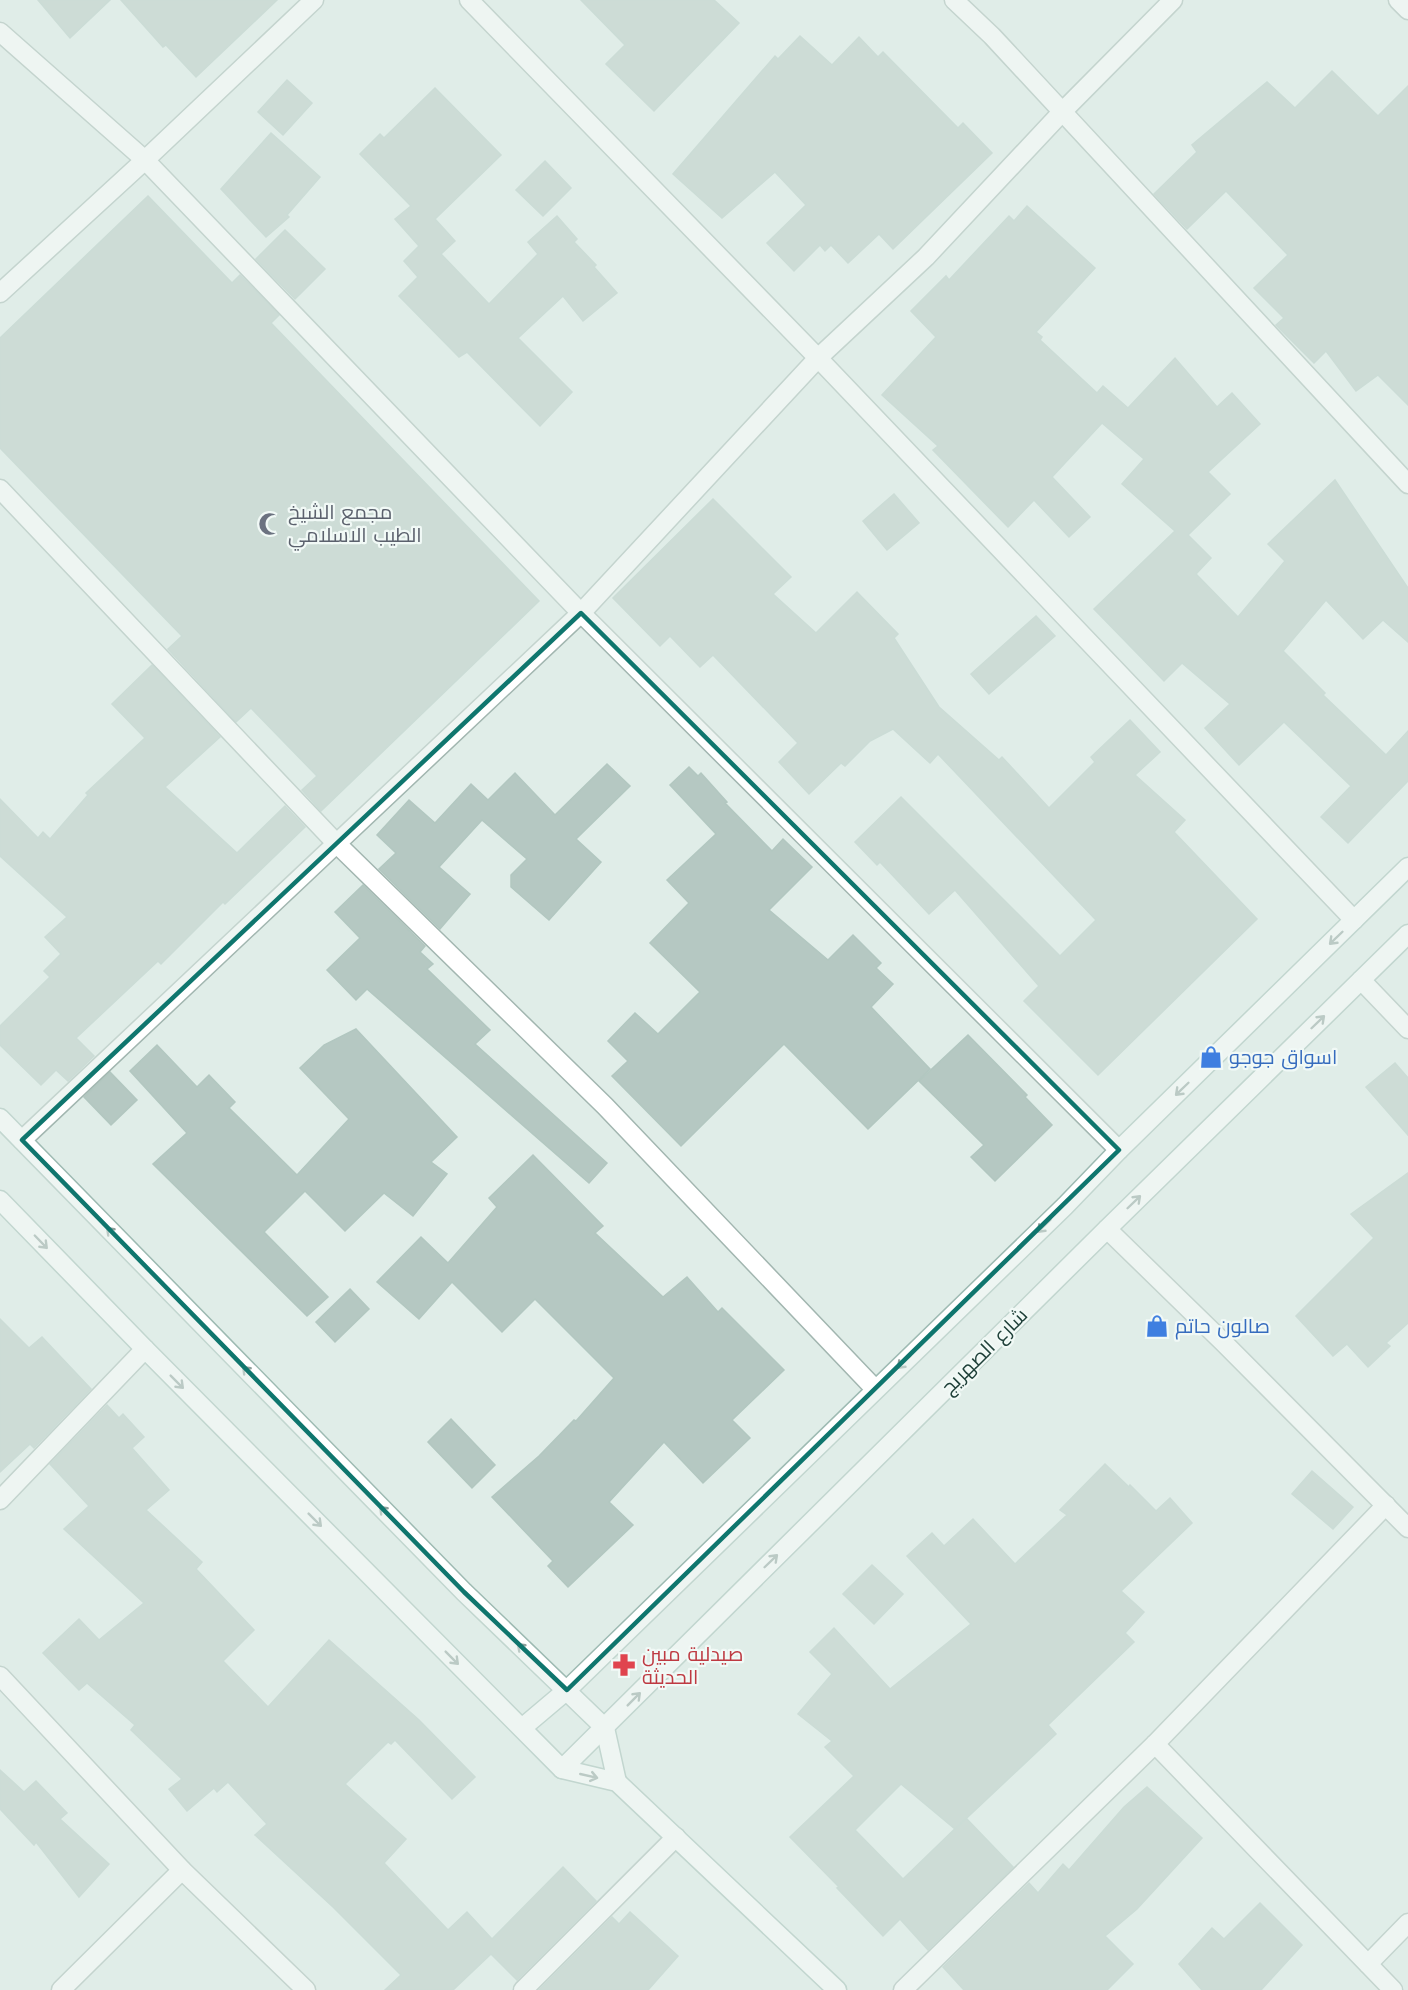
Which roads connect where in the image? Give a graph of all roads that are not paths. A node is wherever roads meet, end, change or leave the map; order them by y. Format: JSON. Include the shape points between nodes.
{"nodes":[{"id":1,"x":314,"y":0,"type":"edge"},
{"id":2,"x":469,"y":0,"type":"edge"},
{"id":3,"x":954,"y":0,"type":"edge"},
{"id":4,"x":1173,"y":0,"type":"edge"},
{"id":5,"x":1398,"y":0,"type":"edge"},
{"id":6,"x":1408,"y":10,"type":"edge"},
{"id":7,"x":0,"y":32,"type":"edge"},
{"id":8,"x":1062,"y":112,"type":"junction"},
{"id":9,"x":145,"y":160,"type":"junction"},
{"id":10,"x":0,"y":293,"type":"edge"},
{"id":11,"x":818,"y":358,"type":"junction"},
{"id":12,"x":1408,"y":484,"type":"edge"},
{"id":13,"x":0,"y":489,"type":"edge"},
{"id":14,"x":581,"y":613,"type":"junction"},
{"id":15,"x":337,"y":844,"type":"junction"},
{"id":16,"x":1408,"y":867,"type":"edge"},
{"id":17,"x":1354,"y":920,"type":"junction"},
{"id":18,"x":1408,"y":934,"type":"edge"},
{"id":19,"x":1361,"y":980,"type":"junction"},
{"id":20,"x":1408,"y":1029,"type":"edge"},
{"id":21,"x":0,"y":1118,"type":"edge"},
{"id":22,"x":22,"y":1140,"type":"junction"},
{"id":23,"x":1119,"y":1150,"type":"junction"},
{"id":24,"x":0,"y":1200,"type":"edge"},
{"id":25,"x":1107,"y":1229,"type":"junction"},
{"id":26,"x":145,"y":1349,"type":"junction"},
{"id":27,"x":875,"y":1389,"type":"junction"},
{"id":28,"x":0,"y":1500,"type":"edge"},
{"id":29,"x":1386,"y":1505,"type":"junction"},
{"id":30,"x":1408,"y":1528,"type":"edge"},
{"id":31,"x":0,"y":1676,"type":"edge"},
{"id":32,"x":567,"y":1690,"type":"junction"},
{"id":33,"x":522,"y":1728,"type":"junction"},
{"id":34,"x":605,"y":1728,"type":"junction"},
{"id":35,"x":1155,"y":1744,"type":"junction"},
{"id":36,"x":562,"y":1769,"type":"junction"},
{"id":37,"x":617,"y":1782,"type":"junction"},
{"id":38,"x":676,"y":1838,"type":"junction"},
{"id":39,"x":182,"y":1870,"type":"junction"},
{"id":40,"x":1408,"y":1923,"type":"edge"},
{"id":41,"x":1368,"y":1964,"type":"junction"},
{"id":42,"x":61,"y":1990,"type":"edge"},
{"id":43,"x":306,"y":1990,"type":"edge"},
{"id":44,"x":523,"y":1990,"type":"edge"},
{"id":45,"x":837,"y":1990,"type":"edge"},
{"id":46,"x":903,"y":1990,"type":"edge"},
{"id":47,"x":1393,"y":1990,"type":"edge"}],
"edges":[{"from":1,"to":9,"type":"street"},
{"from":2,"to":11,"type":"street"},
{"from":3,"to":8,"type":"street"},
{"from":4,"to":8,"type":"street"},
{"from":5,"to":6,"type":"street"},
{"from":7,"to":9,"type":"street"},
{"from":8,"to":11,"type":"street","via":[[926,256]]},
{"from":8,"to":12,"type":"street"},
{"from":9,"to":10,"type":"street"},
{"from":9,"to":14,"type":"street"},
{"from":11,"to":14,"type":"street"},
{"from":11,"to":17,"type":"street"},
{"from":13,"to":15,"type":"street"},
{"from":14,"to":15,"type":"street"},
{"from":14,"to":23,"type":"street"},
{"from":15,"to":22,"type":"street"},
{"from":15,"to":27,"type":"street","via":[[605,1106]]},
{"from":16,"to":17,"type":"street"},
{"from":17,"to":23,"type":"street","one_way":true},
{"from":18,"to":19,"type":"street","name":"شارع الصهريج"},
{"from":19,"to":20,"type":"street"},
{"from":25,"to":19,"type":"street","name":"شارع الصهريج","one_way":true},
{"from":21,"to":22,"type":"street"},
{"from":32,"to":22,"type":"street","one_way":true,"via":[[464,1592]]},
{"from":23,"to":27,"type":"street","one_way":true},
{"from":24,"to":26,"type":"street","one_way":true},
{"from":25,"to":29,"type":"street"},
{"from":34,"to":25,"type":"street","name":"شارع الصهريج","one_way":true},
{"from":26,"to":28,"type":"street"},
{"from":26,"to":33,"type":"street","one_way":true},
{"from":27,"to":32,"type":"street"},
{"from":29,"to":30,"type":"street"},
{"from":29,"to":35,"type":"street"},
{"from":31,"to":39,"type":"street"},
{"from":32,"to":33,"type":"street"},
{"from":32,"to":34,"type":"street"},
{"from":33,"to":36,"type":"street"},
{"from":34,"to":36,"type":"street","name":"شارع الصهريج"},
{"from":34,"to":37,"type":"street"},
{"from":35,"to":41,"type":"street"},
{"from":35,"to":46,"type":"street"},
{"from":36,"to":37,"type":"street","one_way":true},
{"from":37,"to":38,"type":"street"},
{"from":38,"to":44,"type":"street"},
{"from":38,"to":45,"type":"street"},
{"from":39,"to":42,"type":"street"},
{"from":39,"to":43,"type":"street"},
{"from":40,"to":41,"type":"street"},
{"from":41,"to":47,"type":"street"}]}
